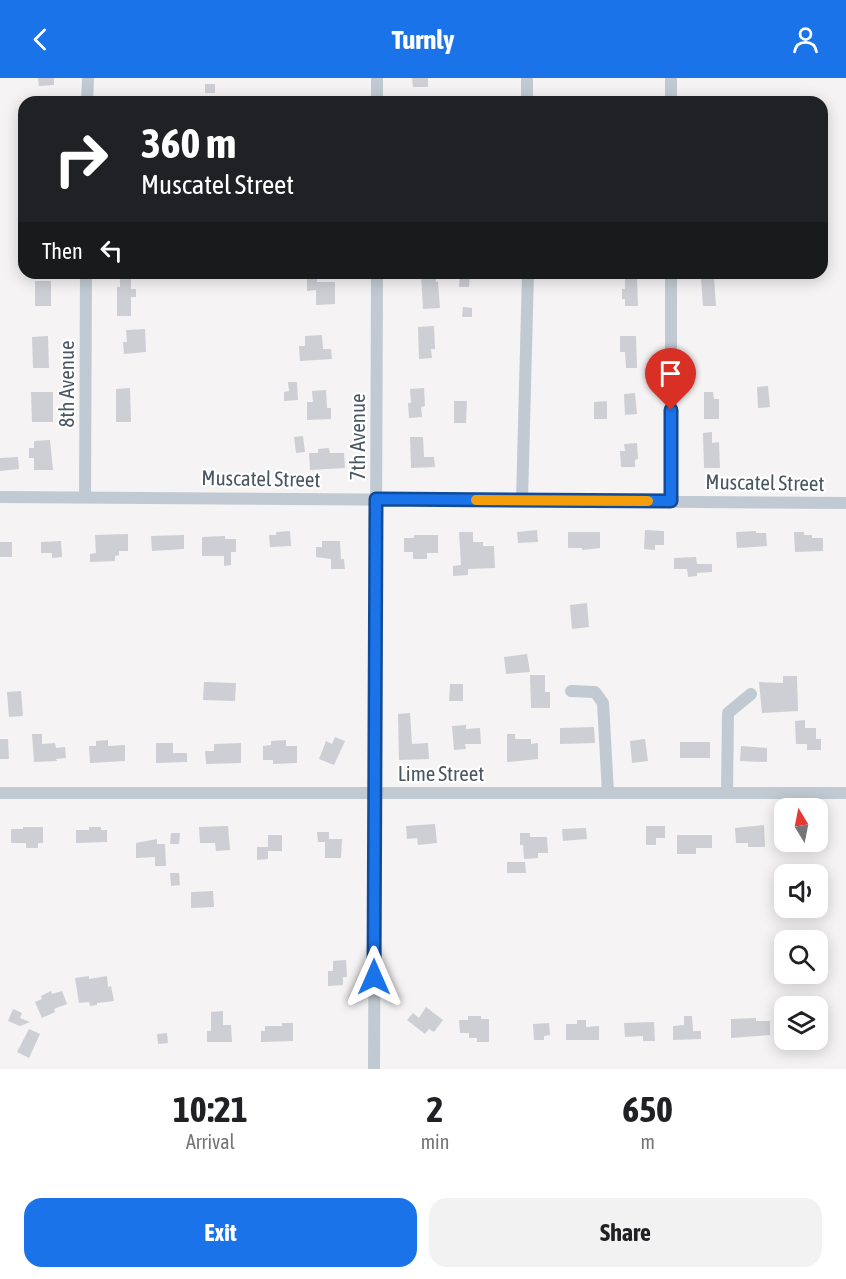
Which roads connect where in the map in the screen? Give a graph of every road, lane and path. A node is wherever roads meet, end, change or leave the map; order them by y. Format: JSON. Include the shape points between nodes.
{"nodes":[{"id":1,"x":88,"y":78,"type":"edge"},
{"id":2,"x":377,"y":78,"type":"edge"},
{"id":3,"x":527,"y":78,"type":"edge"},
{"id":4,"x":671,"y":78,"type":"edge"},
{"id":5,"x":87,"y":96,"type":"edge"},
{"id":6,"x":377,"y":96,"type":"edge"},
{"id":7,"x":527,"y":96,"type":"edge"},
{"id":8,"x":671,"y":96,"type":"edge"},
{"id":9,"x":86,"y":279,"type":"edge"},
{"id":10,"x":377,"y":279,"type":"edge"},
{"id":11,"x":528,"y":279,"type":"edge"},
{"id":12,"x":671,"y":279,"type":"edge"},
{"id":13,"x":85,"y":496,"type":"junction"},
{"id":14,"x":0,"y":497,"type":"edge"},
{"id":15,"x":376,"y":499,"type":"junction"},
{"id":16,"x":522,"y":500,"type":"junction"},
{"id":17,"x":671,"y":501,"type":"junction"},
{"id":18,"x":846,"y":503,"type":"edge"},
{"id":19,"x":571,"y":691,"type":"dead end"},
{"id":20,"x":751,"y":694,"type":"dead end"},
{"id":21,"x":0,"y":793,"type":"edge"},
{"id":22,"x":375,"y":793,"type":"junction"},
{"id":23,"x":608,"y":793,"type":"junction"},
{"id":24,"x":727,"y":793,"type":"junction"},
{"id":25,"x":846,"y":793,"type":"edge"},
{"id":26,"x":374,"y":1069,"type":"edge"}],
"edges":[{"from":1,"to":5,"type":"street"},
{"from":2,"to":6,"type":"street"},
{"from":3,"to":7,"type":"street"},
{"from":4,"to":8,"type":"street"},
{"from":9,"to":13,"type":"street","name":"8th Avenue"},
{"from":10,"to":15,"type":"street","name":"7th Avenue"},
{"from":11,"to":16,"type":"street"},
{"from":12,"to":17,"type":"street"},
{"from":13,"to":14,"type":"street","name":"Muscatel Street"},
{"from":13,"to":15,"type":"street","name":"Muscatel Street"},
{"from":15,"to":16,"type":"street","name":"Muscatel Street"},
{"from":15,"to":22,"type":"street","name":"7th Avenue"},
{"from":16,"to":17,"type":"street","name":"Muscatel Street"},
{"from":17,"to":18,"type":"street","name":"Muscatel Street"},
{"from":19,"to":23,"type":"street","via":[[595,692],[603,703]]},
{"from":20,"to":24,"type":"street","via":[[728,714]]},
{"from":21,"to":22,"type":"street","name":"Lime Street"},
{"from":22,"to":23,"type":"street","name":"Lime Street"},
{"from":22,"to":26,"type":"street","name":"7th Avenue"},
{"from":23,"to":24,"type":"street","name":"Lime Street"},
{"from":24,"to":25,"type":"street","name":"Lime Street"}]}
